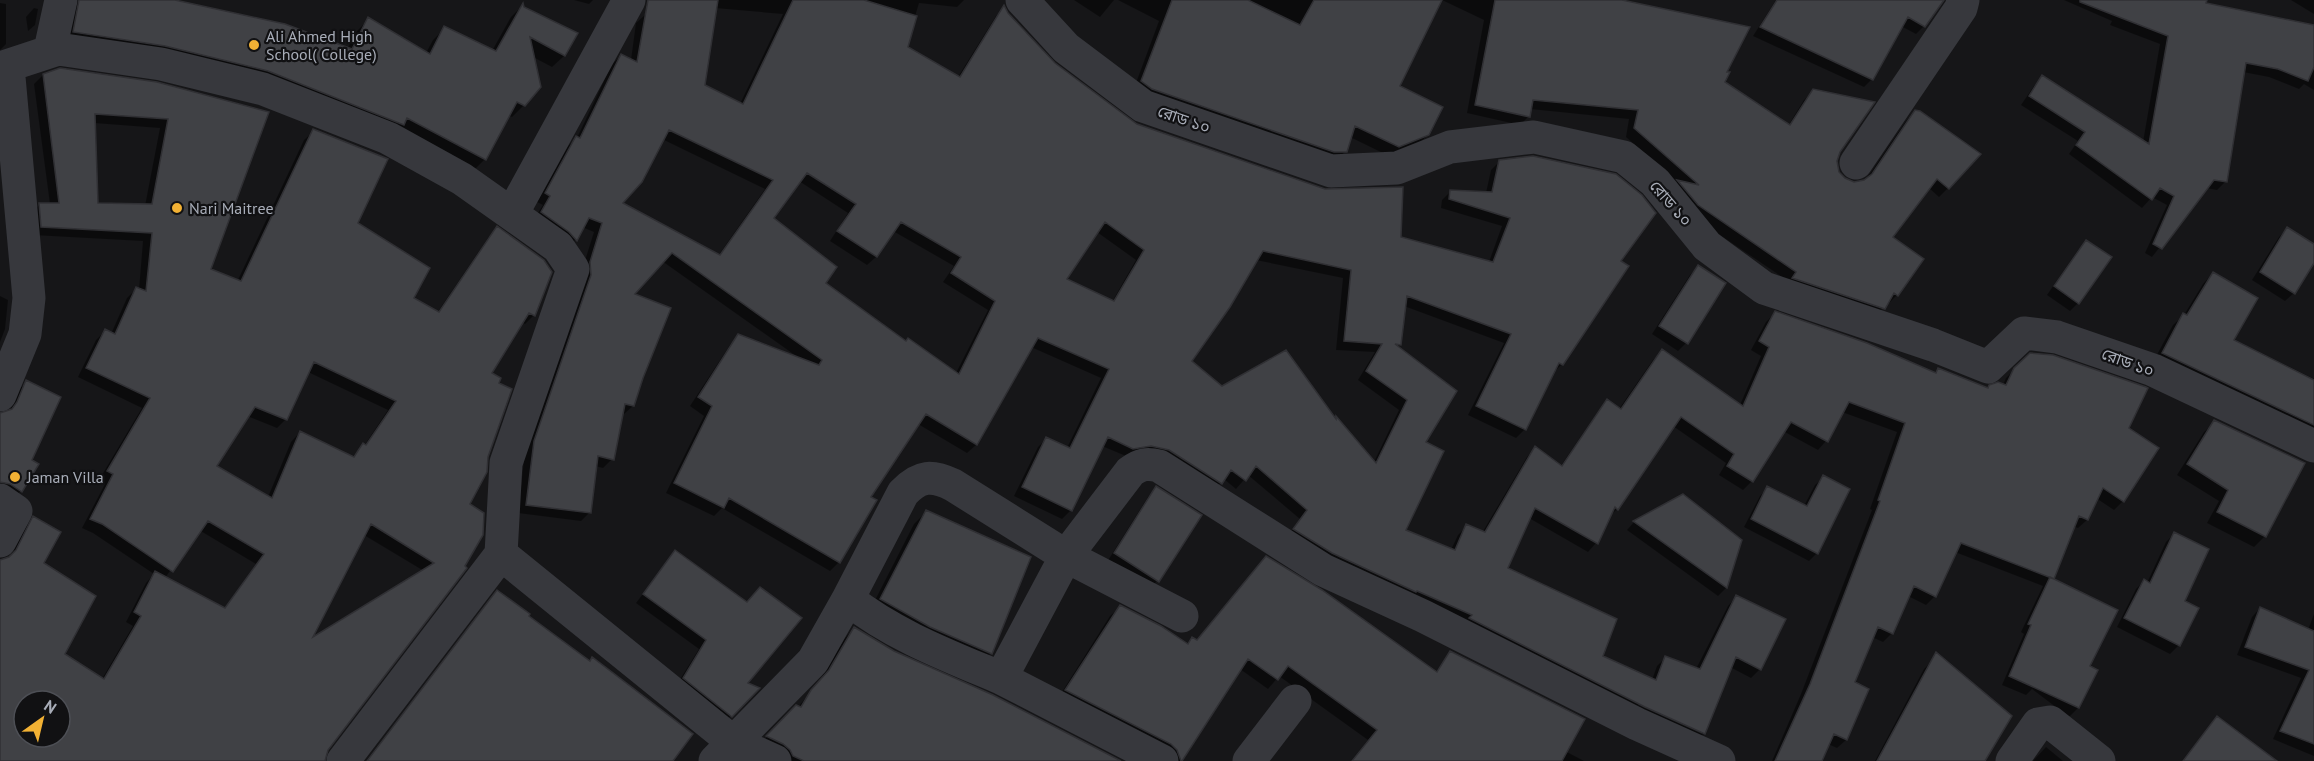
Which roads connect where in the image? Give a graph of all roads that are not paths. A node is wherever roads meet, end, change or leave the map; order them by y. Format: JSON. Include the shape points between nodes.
{"nodes":[{"id":1,"x":61,"y":0,"type":"edge"},
{"id":2,"x":629,"y":0,"type":"edge"},
{"id":3,"x":1022,"y":0,"type":"edge"},
{"id":4,"x":1963,"y":0,"type":"edge"},
{"id":5,"x":50,"y":50,"type":"junction"},
{"id":6,"x":4,"y":67,"type":"edge"},
{"id":7,"x":1856,"y":163,"type":"dead end"},
{"id":8,"x":512,"y":214,"type":"junction"},
{"id":9,"x":0,"y":395,"type":"edge"},
{"id":10,"x":2314,"y":446,"type":"edge"},
{"id":11,"x":0,"y":500,"type":"edge"},
{"id":12,"x":0,"y":541,"type":"edge"},
{"id":13,"x":501,"y":554,"type":"junction"},
{"id":14,"x":1066,"y":556,"type":"junction"},
{"id":15,"x":848,"y":599,"type":"junction"},
{"id":16,"x":1182,"y":616,"type":"dead end"},
{"id":17,"x":1001,"y":678,"type":"junction"},
{"id":18,"x":1295,"y":701,"type":"dead end"},
{"id":19,"x":724,"y":752,"type":"edge"},
{"id":20,"x":343,"y":761,"type":"edge"},
{"id":21,"x":775,"y":761,"type":"edge"},
{"id":22,"x":1162,"y":761,"type":"edge"},
{"id":23,"x":1249,"y":761,"type":"edge"},
{"id":24,"x":1719,"y":761,"type":"edge"},
{"id":25,"x":2012,"y":761,"type":"edge"},
{"id":26,"x":2099,"y":761,"type":"edge"}],
"edges":[{"from":1,"to":5,"type":"street"},
{"from":2,"to":8,"type":"street"},
{"from":3,"to":10,"type":"street","name":"রোড ১০","via":[[1066,48],[1143,105],[1331,171],[1397,168],[1450,147],[1534,137],[1624,157],[1654,182],[1707,246],[1764,288],[1988,367],[2024,333],[2057,337],[2153,370]]},
{"from":4,"to":7,"type":"street"},
{"from":5,"to":6,"type":"street"},
{"from":5,"to":8,"type":"street","via":[[161,64],[263,89],[388,138],[462,179]]},
{"from":6,"to":9,"type":"street","via":[[29,298],[25,334]]},
{"from":8,"to":13,"type":"street","via":[[558,247],[573,268],[506,464]]},
{"from":11,"to":12,"type":"street","via":[[16,511]]},
{"from":13,"to":19,"type":"street"},
{"from":13,"to":20,"type":"street"},
{"from":14,"to":15,"type":"street","via":[[953,485],[926,478],[913,482],[903,493]]},
{"from":14,"to":16,"type":"street"},
{"from":14,"to":17,"type":"street"},
{"from":14,"to":24,"type":"street","via":[[1130,472],[1140,465],[1159,466],[1323,570]]},
{"from":15,"to":17,"type":"street","via":[[867,615],[932,649]]},
{"from":15,"to":19,"type":"street","via":[[813,661]]},
{"from":17,"to":22,"type":"street"},
{"from":18,"to":23,"type":"street"},
{"from":19,"to":21,"type":"street"},
{"from":25,"to":26,"type":"street","via":[[2038,724],[2050,722]]}]}
